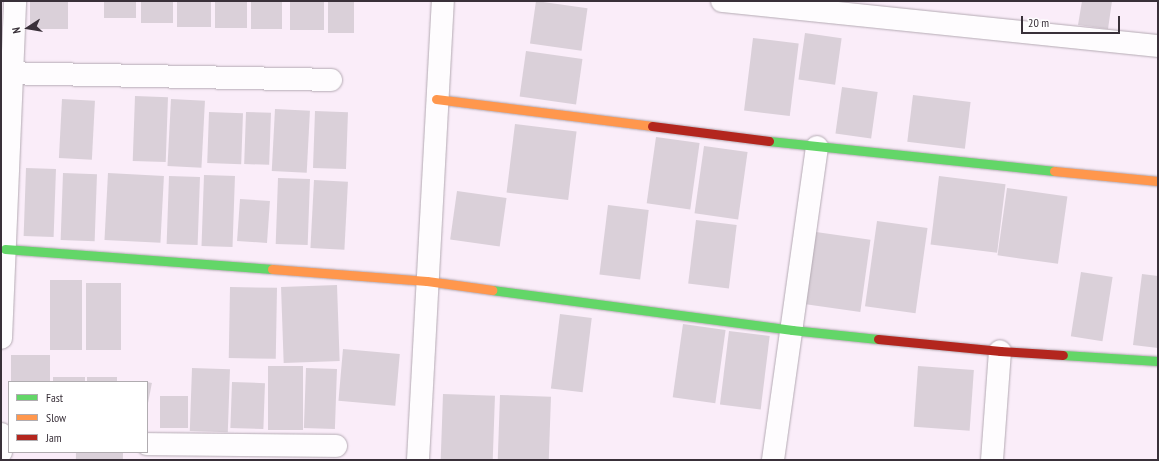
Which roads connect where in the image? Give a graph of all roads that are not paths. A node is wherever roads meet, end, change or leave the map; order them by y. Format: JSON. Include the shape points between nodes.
{"nodes":[{"id":1,"x":15,"y":1,"type":"edge"},
{"id":2,"x":443,"y":1,"type":"edge"},
{"id":3,"x":722,"y":1,"type":"edge"},
{"id":4,"x":1158,"y":46,"type":"edge"},
{"id":5,"x":7,"y":73,"type":"edge"},
{"id":6,"x":331,"y":80,"type":"dead end"},
{"id":7,"x":436,"y":99,"type":"junction"},
{"id":8,"x":817,"y":147,"type":"junction"},
{"id":9,"x":1158,"y":181,"type":"edge"},
{"id":10,"x":5,"y":250,"type":"junction"},
{"id":11,"x":427,"y":281,"type":"junction"},
{"id":12,"x":792,"y":330,"type":"junction"},
{"id":13,"x":1,"y":338,"type":"edge"},
{"id":14,"x":1000,"y":351,"type":"junction"},
{"id":15,"x":1158,"y":360,"type":"edge"},
{"id":16,"x":1,"y":434,"type":"edge"},
{"id":17,"x":1,"y":443,"type":"edge"},
{"id":18,"x":148,"y":444,"type":"edge"},
{"id":19,"x":336,"y":446,"type":"dead end"},
{"id":20,"x":1,"y":452,"type":"edge"},
{"id":21,"x":418,"y":460,"type":"edge"},
{"id":22,"x":773,"y":460,"type":"edge"},
{"id":23,"x":992,"y":460,"type":"edge"}],
"edges":[{"from":1,"to":5,"type":"street"},
{"from":2,"to":7,"type":"street"},
{"from":3,"to":4,"type":"street"},
{"from":5,"to":6,"type":"street"},
{"from":5,"to":10,"type":"street"},
{"from":7,"to":8,"type":"street"},
{"from":7,"to":11,"type":"street"},
{"from":8,"to":9,"type":"street"},
{"from":8,"to":12,"type":"street"},
{"from":10,"to":11,"type":"street"},
{"from":10,"to":13,"type":"street"},
{"from":11,"to":12,"type":"street"},
{"from":11,"to":21,"type":"street"},
{"from":12,"to":14,"type":"street"},
{"from":12,"to":22,"type":"street"},
{"from":14,"to":15,"type":"street"},
{"from":14,"to":23,"type":"street"},
{"from":16,"to":17,"type":"street"},
{"from":17,"to":20,"type":"street"},
{"from":18,"to":19,"type":"street"}]}
